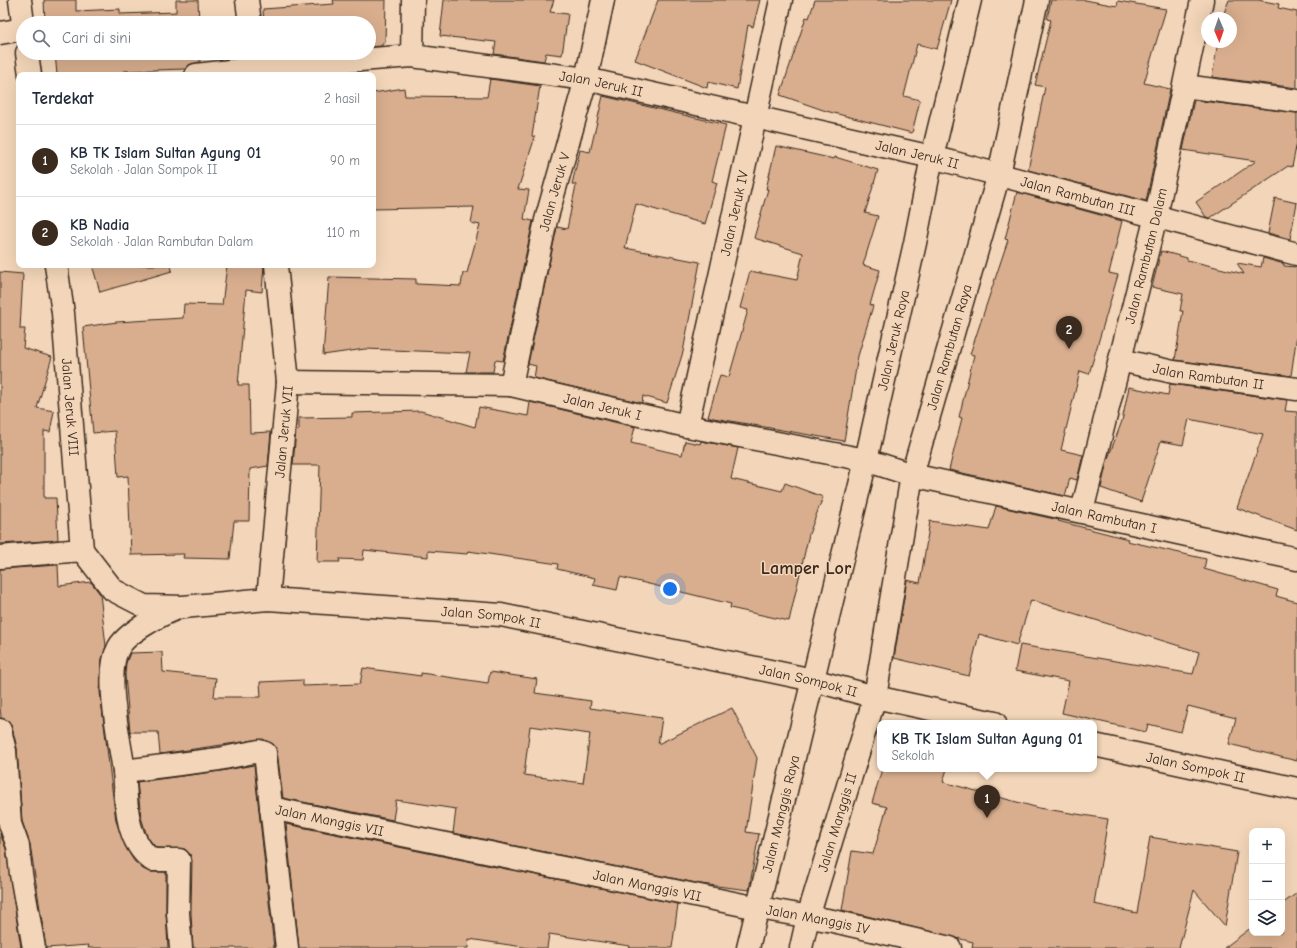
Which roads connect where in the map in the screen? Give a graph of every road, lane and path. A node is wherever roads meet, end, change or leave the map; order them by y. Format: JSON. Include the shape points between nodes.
{"nodes":[{"id":1,"x":20,"y":0,"type":"edge"},
{"id":2,"x":247,"y":0,"type":"edge"},
{"id":3,"x":413,"y":0,"type":"edge"},
{"id":4,"x":603,"y":0,"type":"edge"},
{"id":5,"x":781,"y":0,"type":"edge"},
{"id":6,"x":970,"y":0,"type":"edge"},
{"id":7,"x":1037,"y":0,"type":"edge"},
{"id":8,"x":1202,"y":0,"type":"edge"},
{"id":9,"x":22,"y":16,"type":"edge"},
{"id":10,"x":249,"y":16,"type":"edge"},
{"id":11,"x":16,"y":30,"type":"edge"},
{"id":12,"x":0,"y":33,"type":"edge"},
{"id":13,"x":412,"y":56,"type":"junction"},
{"id":14,"x":376,"y":58,"type":"edge"},
{"id":15,"x":28,"y":60,"type":"edge"},
{"id":16,"x":342,"y":60,"type":"edge"},
{"id":17,"x":255,"y":65,"type":"edge"},
{"id":18,"x":30,"y":72,"type":"edge"},
{"id":19,"x":214,"y":72,"type":"edge"},
{"id":20,"x":586,"y":79,"type":"junction"},
{"id":21,"x":1184,"y":86,"type":"junction"},
{"id":22,"x":1297,"y":101,"type":"edge"},
{"id":23,"x":754,"y":117,"type":"junction"},
{"id":24,"x":932,"y":157,"type":"junction"},
{"id":25,"x":999,"y":174,"type":"junction"},
{"id":26,"x":1156,"y":216,"type":"junction"},
{"id":27,"x":1297,"y":254,"type":"edge"},
{"id":28,"x":56,"y":268,"type":"edge"},
{"id":29,"x":276,"y":268,"type":"edge"},
{"id":30,"x":1120,"y":360,"type":"junction"},
{"id":31,"x":288,"y":382,"type":"junction"},
{"id":32,"x":511,"y":385,"type":"junction"},
{"id":33,"x":1297,"y":389,"type":"edge"},
{"id":34,"x":687,"y":426,"type":"junction"},
{"id":35,"x":866,"y":460,"type":"junction"},
{"id":36,"x":912,"y":475,"type":"junction"},
{"id":37,"x":1082,"y":511,"type":"junction"},
{"id":38,"x":82,"y":550,"type":"junction"},
{"id":39,"x":0,"y":557,"type":"edge"},
{"id":40,"x":1297,"y":559,"type":"edge"},
{"id":41,"x":268,"y":599,"type":"junction"},
{"id":42,"x":183,"y":607,"type":"junction"},
{"id":43,"x":813,"y":680,"type":"junction"},
{"id":44,"x":875,"y":696,"type":"junction"},
{"id":45,"x":982,"y":720,"type":"edge"},
{"id":46,"x":0,"y":730,"type":"edge"},
{"id":47,"x":1097,"y":746,"type":"edge"},
{"id":48,"x":124,"y":771,"type":"junction"},
{"id":49,"x":1297,"y":789,"type":"edge"},
{"id":50,"x":271,"y":808,"type":"junction"},
{"id":51,"x":757,"y":908,"type":"junction"},
{"id":52,"x":808,"y":917,"type":"junction"},
{"id":53,"x":34,"y":948,"type":"edge"},
{"id":54,"x":181,"y":948,"type":"edge"},
{"id":55,"x":287,"y":948,"type":"edge"},
{"id":56,"x":748,"y":948,"type":"edge"},
{"id":57,"x":801,"y":948,"type":"edge"},
{"id":58,"x":950,"y":948,"type":"edge"}],
"edges":[{"from":1,"to":9,"type":"street"},
{"from":2,"to":10,"type":"street"},
{"from":3,"to":13,"type":"street"},
{"from":4,"to":20,"type":"street","name":"Jalan Jeruk V"},
{"from":5,"to":23,"type":"street","name":"Jalan Jeruk IV"},
{"from":6,"to":24,"type":"street","name":"Jalan Jeruk Raya"},
{"from":7,"to":25,"type":"street","name":"Jalan Rambutan Raya"},
{"from":8,"to":21,"type":"street","name":"Jalan Rambutan Dalam"},
{"from":11,"to":12,"type":"street"},
{"from":13,"to":14,"type":"street","name":"Jalan Jeruk II"},
{"from":13,"to":20,"type":"street","name":"Jalan Jeruk II"},
{"from":15,"to":18,"type":"street"},
{"from":16,"to":17,"type":"street","name":"Jalan Jeruk II"},
{"from":17,"to":19,"type":"street","name":"Jalan Jeruk II"},
{"from":20,"to":23,"type":"street","name":"Jalan Jeruk II"},
{"from":20,"to":32,"type":"street","name":"Jalan Jeruk V","via":[[546,220]]},
{"from":21,"to":22,"type":"street"},
{"from":21,"to":26,"type":"street","name":"Jalan Rambutan Dalam"},
{"from":23,"to":24,"type":"street","name":"Jalan Jeruk II"},
{"from":23,"to":34,"type":"street","name":"Jalan Jeruk IV"},
{"from":24,"to":25,"type":"street","name":"Jalan Jeruk II"},
{"from":24,"to":35,"type":"street","name":"Jalan Jeruk Raya"},
{"from":25,"to":26,"type":"street","name":"Jalan Rambutan III"},
{"from":25,"to":36,"type":"street","name":"Jalan Rambutan Raya"},
{"from":26,"to":27,"type":"street","name":"Jalan Rambutan III"},
{"from":26,"to":30,"type":"street","name":"Jalan Rambutan Dalam"},
{"from":28,"to":38,"type":"street","name":"Jalan Jeruk VIII","via":[[63,313]]},
{"from":29,"to":31,"type":"street","name":"Jalan Jeruk VII"},
{"from":30,"to":33,"type":"street","name":"Jalan Rambutan II","via":[[1173,372]]},
{"from":30,"to":37,"type":"street","name":"Jalan Rambutan Dalam"},
{"from":31,"to":32,"type":"street","name":"Jalan Jeruk I"},
{"from":31,"to":41,"type":"street","name":"Jalan Jeruk VII"},
{"from":32,"to":34,"type":"street","name":"Jalan Jeruk I"},
{"from":34,"to":35,"type":"street","name":"Jalan Jeruk I"},
{"from":35,"to":36,"type":"street","name":"Jalan Jeruk I"},
{"from":35,"to":43,"type":"street","name":"Jalan Jeruk Raya"},
{"from":36,"to":37,"type":"street","name":"Jalan Rambutan I"},
{"from":36,"to":44,"type":"street","name":"Jalan Rambutan Raya"},
{"from":37,"to":40,"type":"street","name":"Jalan Rambutan I"},
{"from":38,"to":39,"type":"street"},
{"from":38,"to":42,"type":"street","name":"Jalan Sompok II","via":[[113,590],[144,606]]},
{"from":41,"to":42,"type":"street","name":"Jalan Sompok II"},
{"from":41,"to":43,"type":"street","name":"Jalan Sompok II","via":[[501,615]]},
{"from":42,"to":48,"type":"street","via":[[168,612],[135,633],[117,649],[113,688]]},
{"from":43,"to":44,"type":"street","name":"Jalan Sompok II"},
{"from":43,"to":51,"type":"street","name":"Jalan Manggis Raya"},
{"from":44,"to":45,"type":"street","name":"Jalan Sompok II"},
{"from":44,"to":52,"type":"street","name":"Jalan Manggis II"},
{"from":46,"to":53,"type":"street","via":[[5,751],[10,824],[18,846]]},
{"from":47,"to":49,"type":"street","name":"Jalan Sompok II"},
{"from":48,"to":50,"type":"street","name":"Jalan Manggis VII","via":[[262,752],[266,756]]},
{"from":48,"to":54,"type":"street","via":[[132,836],[152,860],[179,860],[178,913]]},
{"from":50,"to":51,"type":"street","name":"Jalan Manggis VII"},
{"from":50,"to":55,"type":"street"},
{"from":51,"to":52,"type":"street","name":"Jalan Manggis IV"},
{"from":51,"to":56,"type":"street","name":"Jalan Manggis Raya"},
{"from":52,"to":57,"type":"street","name":"Jalan Manggis II"},
{"from":52,"to":58,"type":"street","name":"Jalan Manggis IV"}]}
